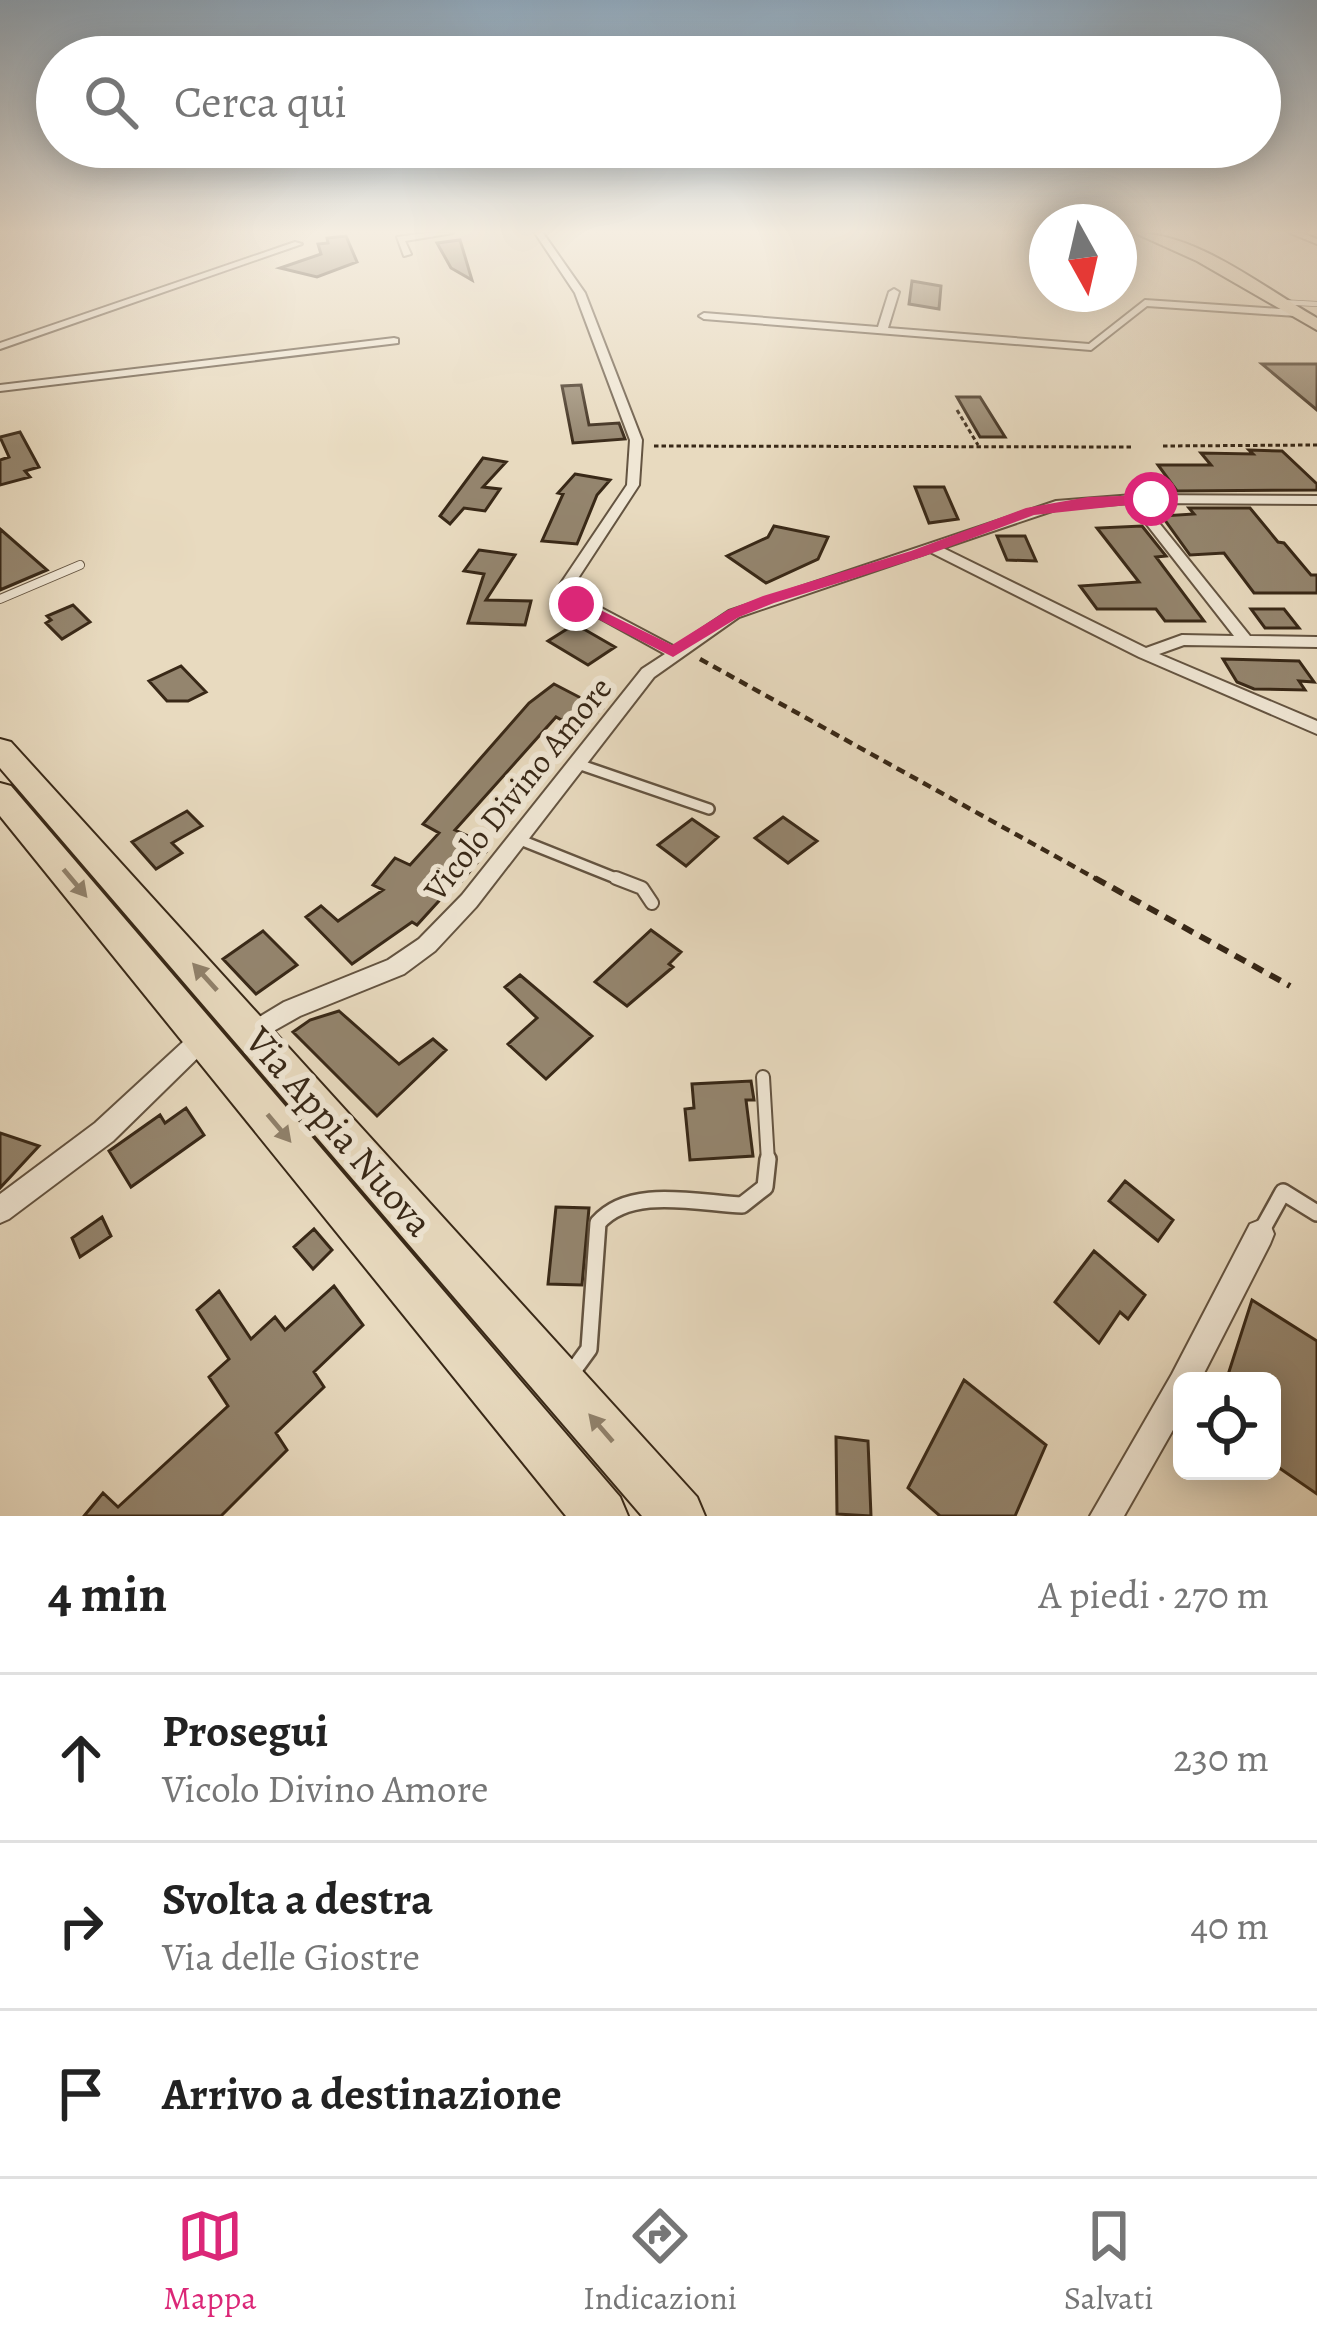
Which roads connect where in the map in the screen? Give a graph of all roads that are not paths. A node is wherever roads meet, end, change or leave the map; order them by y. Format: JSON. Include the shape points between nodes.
{"nodes":[{"id":1,"x":123,"y":304,"type":"edge"},
{"id":2,"x":584,"y":304,"type":"edge"},
{"id":3,"x":890,"y":304,"type":"edge"},
{"id":4,"x":1144,"y":304,"type":"edge"},
{"id":5,"x":1156,"y":304,"type":"edge"},
{"id":6,"x":1282,"y":304,"type":"edge"},
{"id":7,"x":1297,"y":313,"type":"junction"},
{"id":8,"x":704,"y":316,"type":"dead end"},
{"id":9,"x":1317,"y":325,"type":"edge"},
{"id":10,"x":883,"y":328,"type":"junction"},
{"id":11,"x":394,"y":341,"type":"dead end"},
{"id":12,"x":0,"y":346,"type":"edge"},
{"id":13,"x":0,"y":388,"type":"edge"},
{"id":14,"x":1133,"y":499,"type":"junction"},
{"id":15,"x":1317,"y":500,"type":"edge"},
{"id":16,"x":933,"y":548,"type":"junction"},
{"id":17,"x":80,"y":566,"type":"dead end"},
{"id":18,"x":0,"y":599,"type":"edge"},
{"id":19,"x":1246,"y":641,"type":"junction"},
{"id":20,"x":1317,"y":642,"type":"edge"},
{"id":21,"x":676,"y":650,"type":"junction"},
{"id":22,"x":1145,"y":654,"type":"junction"},
{"id":23,"x":1317,"y":728,"type":"edge"},
{"id":24,"x":0,"y":748,"type":"edge"},
{"id":25,"x":578,"y":764,"type":"junction"},
{"id":26,"x":0,"y":794,"type":"edge"},
{"id":27,"x":709,"y":809,"type":"dead end"},
{"id":28,"x":518,"y":839,"type":"junction"},
{"id":29,"x":652,"y":903,"type":"dead end"},
{"id":30,"x":254,"y":1032,"type":"junction"},
{"id":31,"x":204,"y":1037,"type":"junction"},
{"id":32,"x":763,"y":1077,"type":"dead end"},
{"id":33,"x":0,"y":1210,"type":"edge"},
{"id":34,"x":1317,"y":1213,"type":"edge"},
{"id":35,"x":1260,"y":1234,"type":"joint"},
{"id":36,"x":1189,"y":1372,"type":"edge"},
{"id":37,"x":563,"y":1385,"type":"junction"},
{"id":38,"x":1173,"y":1400,"type":"edge"},
{"id":39,"x":601,"y":1516,"type":"edge"},
{"id":40,"x":677,"y":1516,"type":"edge"},
{"id":41,"x":1106,"y":1516,"type":"edge"}],
"edges":[{"from":1,"to":12,"type":"street"},
{"from":2,"to":21,"type":"street","via":[[631,418],[634,485],[565,595]]},
{"from":3,"to":10,"type":"street"},
{"from":4,"to":10,"type":"street","via":[[1091,347]]},
{"from":5,"to":7,"type":"street"},
{"from":6,"to":7,"type":"main road"},
{"from":7,"to":9,"type":"main road"},
{"from":8,"to":10,"type":"street"},
{"from":11,"to":13,"type":"street"},
{"from":14,"to":15,"type":"street","name":"Vicolo Divino Amore"},
{"from":14,"to":16,"type":"street","name":"Vicolo Divino Amore","via":[[1043,508]]},
{"from":14,"to":19,"type":"street"},
{"from":16,"to":21,"type":"street","name":"Vicolo Divino Amore","via":[[769,600]]},
{"from":16,"to":22,"type":"street"},
{"from":17,"to":18,"type":"lane"},
{"from":19,"to":20,"type":"street"},
{"from":19,"to":22,"type":"street","via":[[1182,640]]},
{"from":21,"to":25,"type":"street","name":"Vicolo Divino Amore","via":[[641,681]]},
{"from":22,"to":23,"type":"street"},
{"from":30,"to":24,"type":"main road","name":"Via Appia Nuova","one_way":true},
{"from":25,"to":27,"type":"lane"},
{"from":25,"to":28,"type":"street","name":"Vicolo Divino Amore"},
{"from":26,"to":31,"type":"main road","name":"Via Appia Nuova","one_way":true},
{"from":28,"to":29,"type":"lane","via":[[642,888]]},
{"from":28,"to":30,"type":"street","name":"Vicolo Divino Amore","via":[[411,958]]},
{"from":30,"to":37,"type":"main road","name":"Via Appia Nuova"},
{"from":31,"to":33,"type":"street","via":[[81,1151]]},
{"from":31,"to":39,"type":"main road","name":"Via Appia Nuova","one_way":true},
{"from":32,"to":37,"type":"lane","via":[[765,1187],[742,1205],[628,1201],[611,1208],[598,1223],[589,1349]]},
{"from":34,"to":35,"type":"lane","via":[[1283,1192]]},
{"from":35,"to":36,"type":"street"},
{"from":40,"to":37,"type":"main road","name":"Via Appia Nuova","one_way":true},
{"from":38,"to":41,"type":"street"}]}
